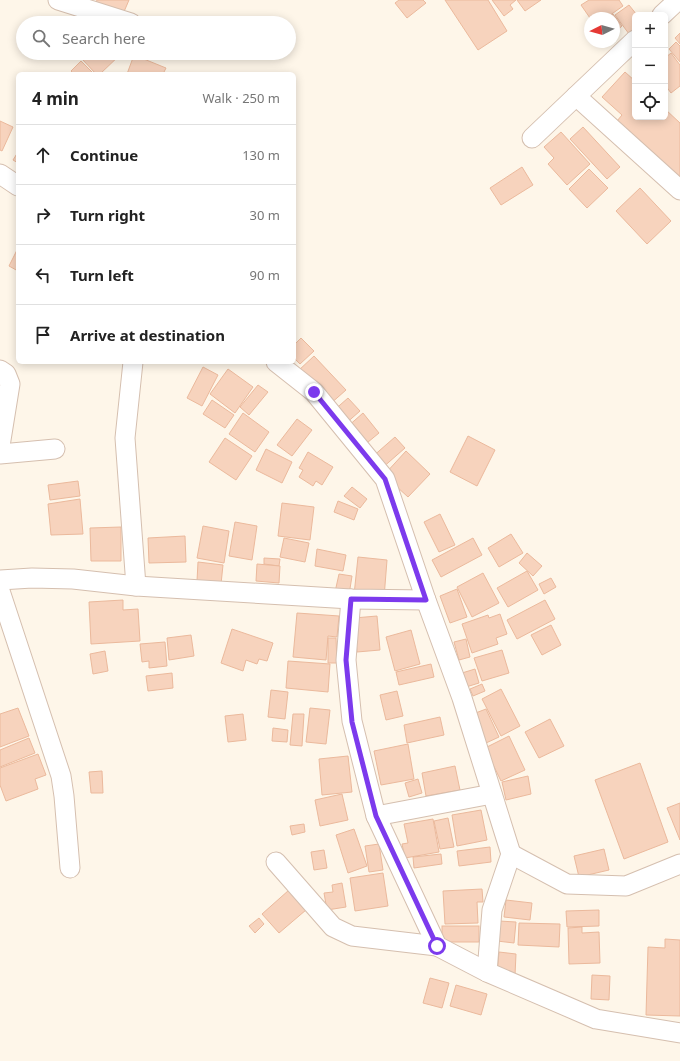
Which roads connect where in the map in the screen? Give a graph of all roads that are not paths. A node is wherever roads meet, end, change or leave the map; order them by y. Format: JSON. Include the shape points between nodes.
{"nodes":[{"id":1,"x":58,"y":0,"type":"edge"},
{"id":2,"x":677,"y":0,"type":"edge"},
{"id":3,"x":665,"y":12,"type":"edge"},
{"id":4,"x":109,"y":16,"type":"edge"},
{"id":5,"x":632,"y":43,"type":"edge"},
{"id":6,"x":576,"y":96,"type":"junction"},
{"id":7,"x":532,"y":138,"type":"dead end"},
{"id":8,"x":0,"y":174,"type":"edge"},
{"id":9,"x":16,"y":185,"type":"edge"},
{"id":10,"x":680,"y":190,"type":"edge"},
{"id":11,"x":133,"y":364,"type":"edge"},
{"id":12,"x":279,"y":364,"type":"edge"},
{"id":13,"x":0,"y":370,"type":"edge"},
{"id":14,"x":0,"y":446,"type":"edge"},
{"id":15,"x":55,"y":449,"type":"dead end"},
{"id":16,"x":0,"y":454,"type":"edge"},
{"id":17,"x":0,"y":580,"type":"edge"},
{"id":18,"x":136,"y":586,"type":"junction"},
{"id":19,"x":0,"y":591,"type":"edge"},
{"id":20,"x":351,"y":599,"type":"junction"},
{"id":21,"x":426,"y":600,"type":"junction"},
{"id":22,"x":492,"y":794,"type":"junction"},
{"id":23,"x":376,"y":816,"type":"junction"},
{"id":24,"x":511,"y":854,"type":"junction"},
{"id":25,"x":276,"y":862,"type":"dead end"},
{"id":26,"x":680,"y":864,"type":"edge"},
{"id":27,"x":70,"y":868,"type":"dead end"},
{"id":28,"x":437,"y":946,"type":"junction"},
{"id":29,"x":488,"y":972,"type":"junction"},
{"id":30,"x":680,"y":1033,"type":"edge"}],
"edges":[{"from":1,"to":4,"type":"street"},
{"from":2,"to":3,"type":"street"},
{"from":5,"to":6,"type":"street"},
{"from":6,"to":7,"type":"street"},
{"from":6,"to":10,"type":"street"},
{"from":8,"to":9,"type":"street"},
{"from":11,"to":18,"type":"street","via":[[126,438]]},
{"from":12,"to":21,"type":"street","via":[[314,392],[385,479]]},
{"from":13,"to":14,"type":"street","via":[[6,374],[10,384]]},
{"from":15,"to":16,"type":"street"},
{"from":17,"to":18,"type":"street","via":[[73,579]]},
{"from":18,"to":20,"type":"street"},
{"from":19,"to":27,"type":"street","via":[[61,776]]},
{"from":20,"to":21,"type":"street"},
{"from":20,"to":23,"type":"street","via":[[346,660],[352,722]]},
{"from":21,"to":22,"type":"street","via":[[462,698]]},
{"from":22,"to":23,"type":"street"},
{"from":22,"to":24,"type":"street"},
{"from":23,"to":28,"type":"street"},
{"from":24,"to":26,"type":"street","via":[[567,884],[626,886]]},
{"from":24,"to":29,"type":"street","via":[[492,910]]},
{"from":25,"to":28,"type":"street","via":[[333,927],[352,936]]},
{"from":28,"to":29,"type":"street"},
{"from":29,"to":30,"type":"street","via":[[596,1019]]}]}
